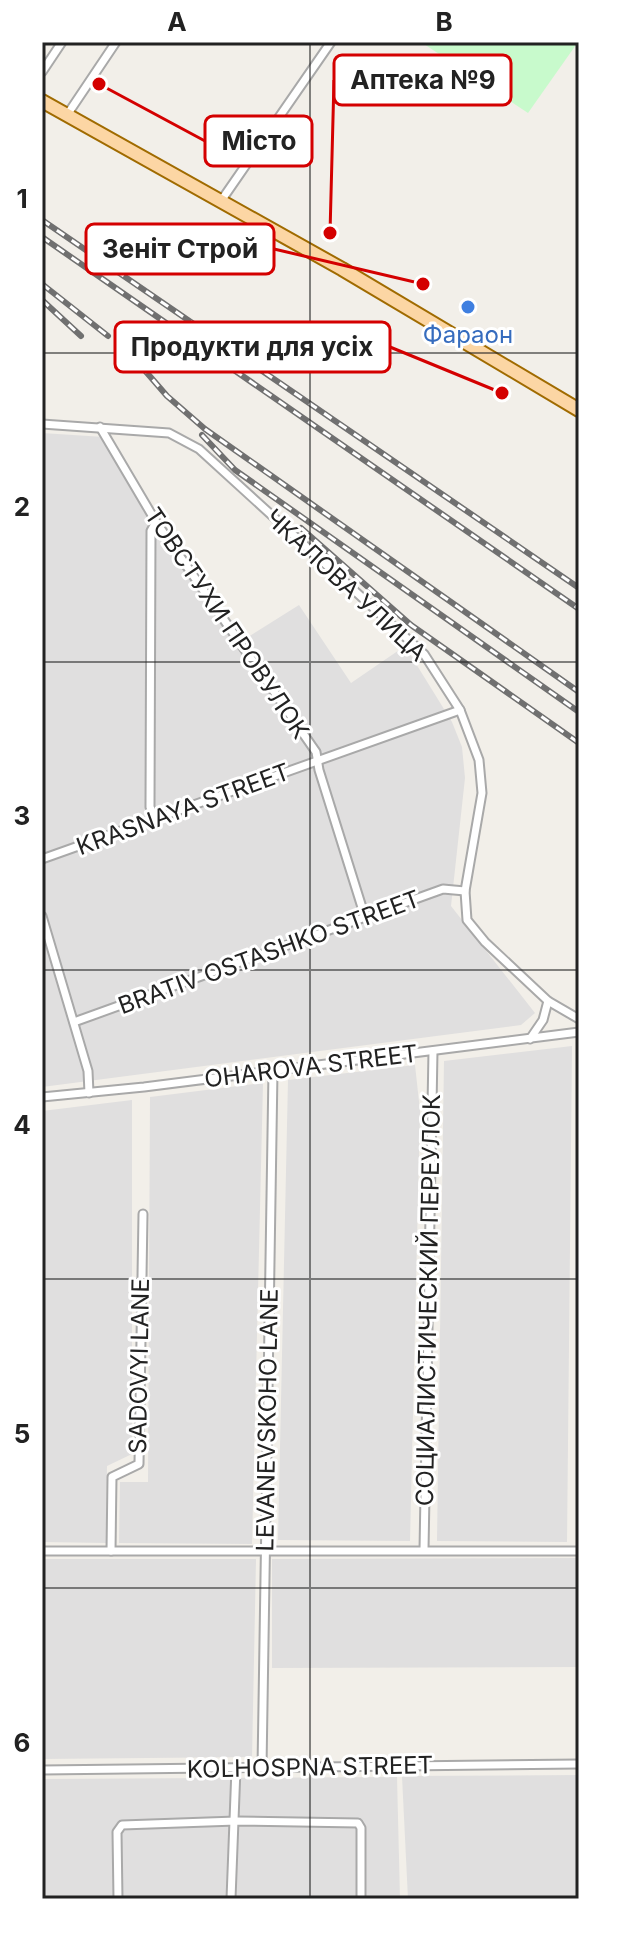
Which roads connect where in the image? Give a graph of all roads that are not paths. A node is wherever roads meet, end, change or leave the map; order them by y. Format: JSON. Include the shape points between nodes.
{"nodes":[{"id":1,"x":62,"y":42,"type":"edge"},
{"id":2,"x":116,"y":42,"type":"edge"},
{"id":3,"x":331,"y":42,"type":"edge"},
{"id":4,"x":42,"y":72,"type":"edge"},
{"id":5,"x":42,"y":101,"type":"edge"},
{"id":6,"x":67,"y":115,"type":"junction"},
{"id":7,"x":221,"y":201,"type":"junction"},
{"id":8,"x":579,"y":410,"type":"edge"},
{"id":9,"x":42,"y":424,"type":"edge"},
{"id":10,"x":100,"y":427,"type":"junction"},
{"id":11,"x":156,"y":522,"type":"junction"},
{"id":12,"x":460,"y":710,"type":"junction"},
{"id":13,"x":318,"y":761,"type":"junction"},
{"id":14,"x":155,"y":818,"type":"junction"},
{"id":15,"x":42,"y":859,"type":"edge"},
{"id":16,"x":465,"y":891,"type":"junction"},
{"id":17,"x":42,"y":916,"type":"edge"},
{"id":18,"x":365,"y":917,"type":"junction"},
{"id":19,"x":548,"y":1001,"type":"junction"},
{"id":20,"x":579,"y":1019,"type":"edge"},
{"id":21,"x":74,"y":1022,"type":"junction"},
{"id":22,"x":579,"y":1032,"type":"edge"},
{"id":23,"x":530,"y":1039,"type":"junction"},
{"id":24,"x":433,"y":1051,"type":"junction"},
{"id":25,"x":273,"y":1071,"type":"junction"},
{"id":26,"x":89,"y":1093,"type":"junction"},
{"id":27,"x":42,"y":1097,"type":"edge"},
{"id":28,"x":143,"y":1214,"type":"dead end"},
{"id":29,"x":579,"y":1543,"type":"edge"},
{"id":30,"x":424,"y":1550,"type":"junction"},
{"id":31,"x":42,"y":1551,"type":"edge"},
{"id":32,"x":111,"y":1551,"type":"junction"},
{"id":33,"x":264,"y":1551,"type":"junction"},
{"id":34,"x":579,"y":1551,"type":"edge"},
{"id":35,"x":579,"y":1764,"type":"edge"},
{"id":36,"x":236,"y":1768,"type":"junction"},
{"id":37,"x":262,"y":1768,"type":"junction"},
{"id":38,"x":42,"y":1770,"type":"edge"},
{"id":39,"x":236,"y":1821,"type":"junction"},
{"id":40,"x":118,"y":1899,"type":"edge"},
{"id":41,"x":231,"y":1899,"type":"edge"},
{"id":42,"x":361,"y":1899,"type":"edge"}],
"edges":[{"from":1,"to":4,"type":"street"},
{"from":2,"to":6,"type":"street"},
{"from":3,"to":7,"type":"street"},
{"from":5,"to":6,"type":"main road"},
{"from":6,"to":7,"type":"main road"},
{"from":7,"to":8,"type":"main road"},
{"from":9,"to":10,"type":"street","name":"ЧКАЛОВА УЛИЦА"},
{"from":10,"to":11,"type":"street","name":"ТОВСТУХИ ПРОВУЛОК"},
{"from":10,"to":12,"type":"street","name":"ЧКАЛОВА УЛИЦА","via":[[169,433],[199,449],[424,654]]},
{"from":11,"to":13,"type":"street","name":"ТОВСТУХИ ПРОВУЛОК"},
{"from":11,"to":14,"type":"street","via":[[151,531],[150,807]]},
{"from":12,"to":13,"type":"street","name":"KRASNAYA STREET"},
{"from":12,"to":16,"type":"street","name":"ЧКАЛОВА УЛИЦА","via":[[479,760],[482,793]]},
{"from":13,"to":14,"type":"street","name":"KRASNAYA STREET"},
{"from":13,"to":18,"type":"street","name":"ТОВСТУХИ ПРОВУЛОК"},
{"from":14,"to":15,"type":"street","name":"KRASNAYA STREET"},
{"from":16,"to":18,"type":"street","name":"BRATIV OSTASHKO STREET","via":[[443,889]]},
{"from":16,"to":19,"type":"street","name":"ЧКАЛОВА УЛИЦА","via":[[467,920]]},
{"from":17,"to":21,"type":"street"},
{"from":18,"to":21,"type":"street","name":"BRATIV OSTASHKO STREET"},
{"from":19,"to":20,"type":"street","name":"ЧКАЛОВА УЛИЦА"},
{"from":19,"to":23,"type":"street"},
{"from":21,"to":26,"type":"street"},
{"from":22,"to":23,"type":"street","name":"OHAROVA STREET"},
{"from":23,"to":24,"type":"street","name":"OHAROVA STREET"},
{"from":24,"to":25,"type":"street","name":"OHAROVA STREET"},
{"from":24,"to":30,"type":"street","name":"СОЦИАЛИСТИЧЕСКИЙ ПЕРЕУЛОК"},
{"from":25,"to":26,"type":"street","name":"OHAROVA STREET"},
{"from":25,"to":33,"type":"street","name":"LEVANEVSKOHO LANE"},
{"from":26,"to":27,"type":"street","name":"OHAROVA STREET"},
{"from":28,"to":32,"type":"street","name":"SADOVYI LANE","via":[[139,1464],[112,1477]]},
{"from":29,"to":34,"type":"street"},
{"from":30,"to":33,"type":"street"},
{"from":30,"to":34,"type":"street"},
{"from":31,"to":32,"type":"street"},
{"from":32,"to":33,"type":"street"},
{"from":33,"to":37,"type":"street","name":"LEVANEVSKOHO LANE"},
{"from":35,"to":37,"type":"street","name":"KOLHOSPNA STREET"},
{"from":36,"to":37,"type":"street","name":"KOLHOSPNA STREET"},
{"from":36,"to":38,"type":"street","name":"KOLHOSPNA STREET"},
{"from":36,"to":39,"type":"street"},
{"from":39,"to":40,"type":"street","via":[[122,1825],[117,1832]]},
{"from":39,"to":41,"type":"street"},
{"from":39,"to":42,"type":"street","via":[[358,1823]]}]}
